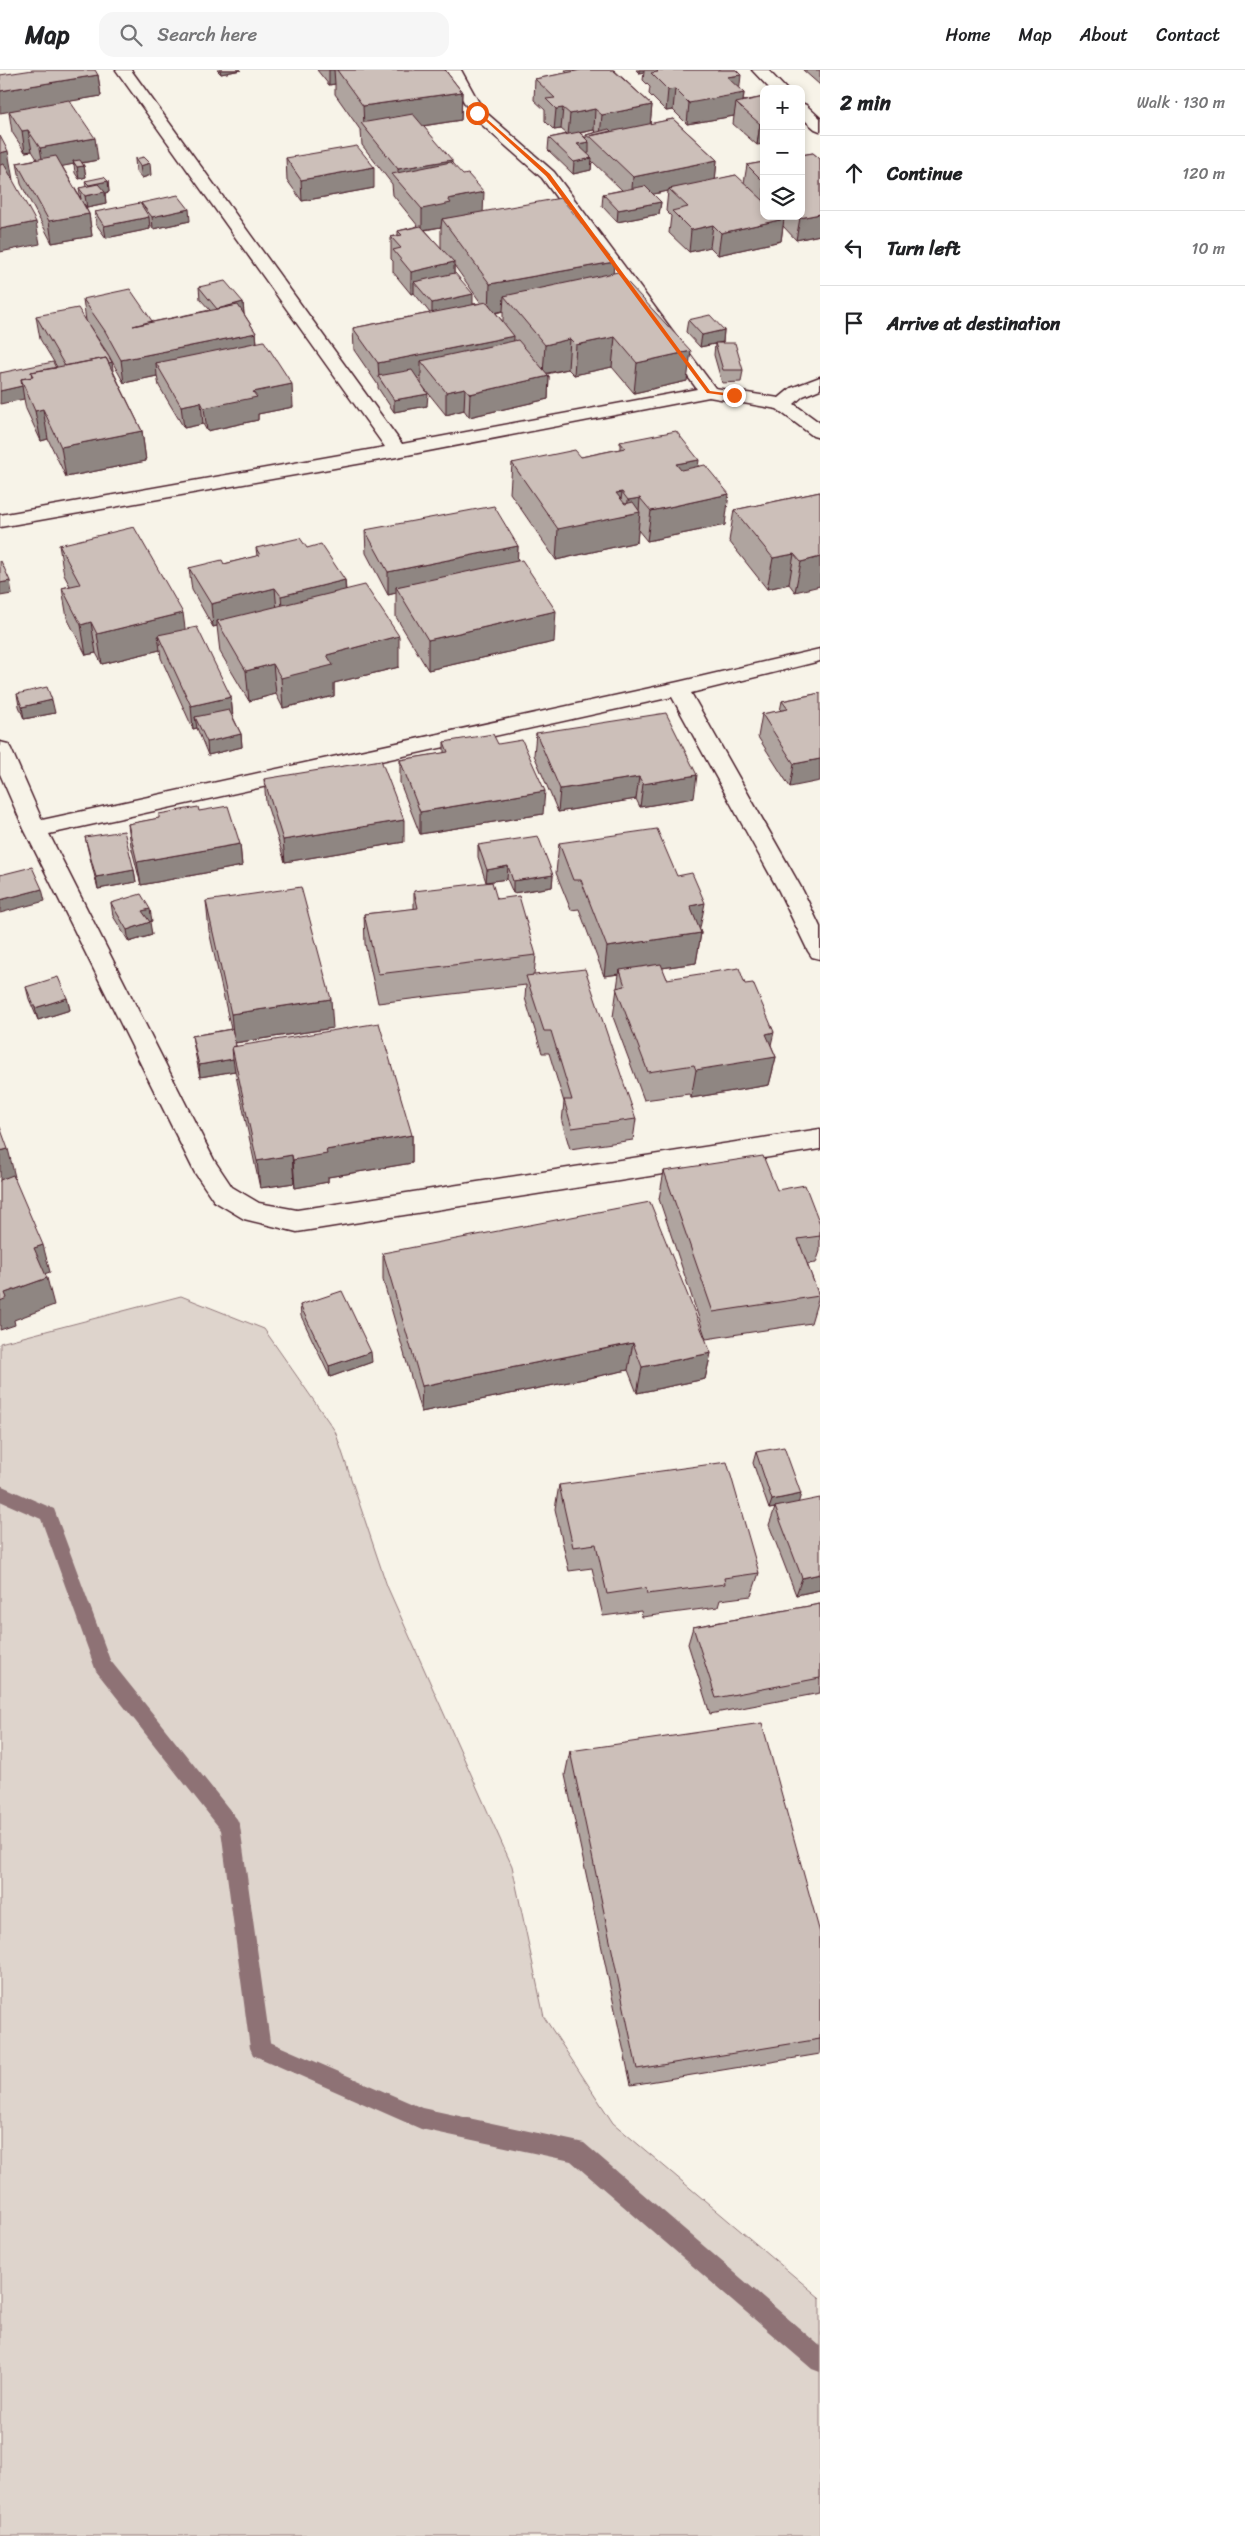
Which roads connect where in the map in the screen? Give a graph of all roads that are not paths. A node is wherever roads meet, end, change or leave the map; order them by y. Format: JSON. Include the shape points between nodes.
{"nodes":[{"id":1,"x":123,"y":70,"type":"edge"},
{"id":2,"x":453,"y":70,"type":"edge"},
{"id":3,"x":758,"y":70,"type":"edge"},
{"id":4,"x":775,"y":85,"type":"edge"},
{"id":5,"x":805,"y":112,"type":"edge"},
{"id":6,"x":820,"y":126,"type":"edge"},
{"id":7,"x":820,"y":382,"type":"edge"},
{"id":8,"x":709,"y":392,"type":"junction"},
{"id":9,"x":783,"y":404,"type":"junction"},
{"id":10,"x":820,"y":432,"type":"edge"},
{"id":11,"x":397,"y":451,"type":"junction"},
{"id":12,"x":0,"y":521,"type":"edge"},
{"id":13,"x":820,"y":655,"type":"edge"},
{"id":14,"x":678,"y":689,"type":"junction"},
{"id":15,"x":0,"y":749,"type":"edge"},
{"id":16,"x":35,"y":829,"type":"junction"},
{"id":17,"x":820,"y":951,"type":"edge"},
{"id":18,"x":820,"y":1140,"type":"edge"}],
"edges":[{"from":1,"to":11,"type":"street"},
{"from":2,"to":8,"type":"street","via":[[464,82],[477,113],[548,175]]},
{"from":3,"to":4,"type":"street"},
{"from":5,"to":6,"type":"street"},
{"from":7,"to":9,"type":"street","via":[[798,392]]},
{"from":8,"to":9,"type":"street"},
{"from":8,"to":11,"type":"street"},
{"from":9,"to":10,"type":"street"},
{"from":11,"to":12,"type":"street"},
{"from":13,"to":14,"type":"street"},
{"from":14,"to":16,"type":"street"},
{"from":14,"to":17,"type":"street","via":[[791,891]]},
{"from":15,"to":16,"type":"street"},
{"from":16,"to":18,"type":"street","via":[[204,1166],[223,1194],[253,1212],[297,1220]]}]}
